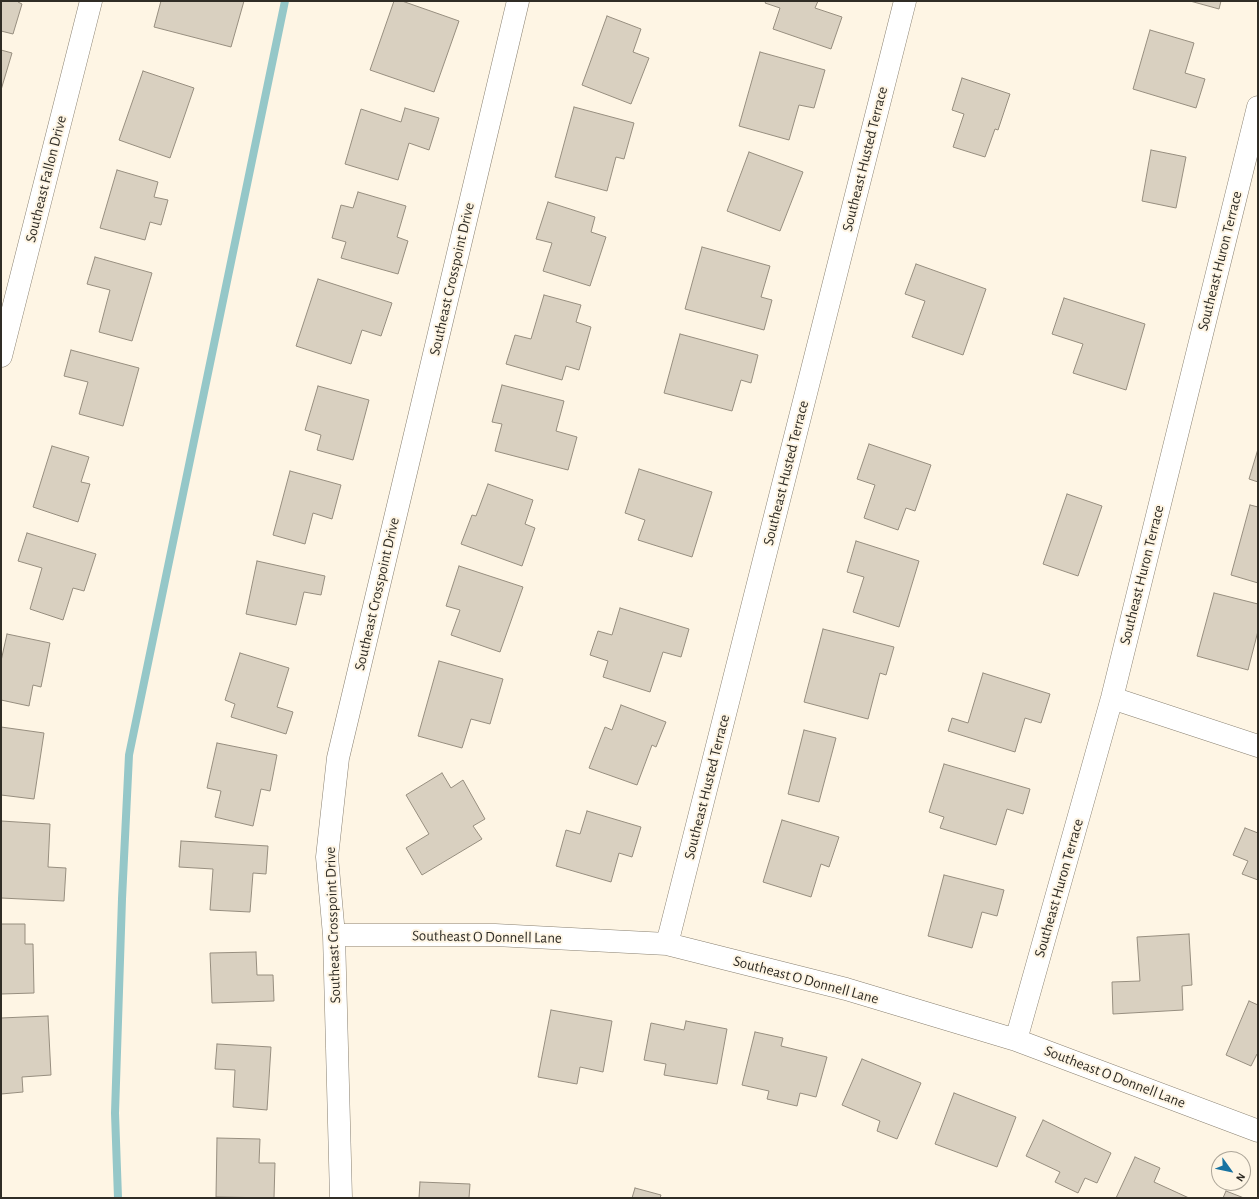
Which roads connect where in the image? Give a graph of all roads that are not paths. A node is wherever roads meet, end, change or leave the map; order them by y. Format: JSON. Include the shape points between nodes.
{"nodes":[{"id":1,"x":92,"y":1,"type":"edge"},
{"id":2,"x":518,"y":1,"type":"edge"},
{"id":3,"x":905,"y":1,"type":"edge"},
{"id":4,"x":1258,"y":107,"type":"edge"},
{"id":5,"x":1,"y":356,"type":"edge"},
{"id":6,"x":1112,"y":698,"type":"junction"},
{"id":7,"x":1258,"y":746,"type":"edge"},
{"id":8,"x":334,"y":935,"type":"junction"},
{"id":9,"x":667,"y":944,"type":"junction"},
{"id":10,"x":1016,"y":1040,"type":"junction"},
{"id":11,"x":1258,"y":1131,"type":"edge"},
{"id":12,"x":341,"y":1198,"type":"edge"}],
"edges":[{"from":1,"to":5,"type":"street","name":"Southeast Fallon Drive"},
{"from":2,"to":8,"type":"street","name":"Southeast Crosspoint Drive","via":[[338,758],[327,857]]},
{"from":3,"to":9,"type":"street","name":"Southeast Husted Terrace"},
{"from":4,"to":6,"type":"street","name":"Southeast Huron Terrace"},
{"from":6,"to":7,"type":"street"},
{"from":6,"to":10,"type":"street","name":"Southeast Huron Terrace"},
{"from":8,"to":9,"type":"street","name":"Southeast O Donnell Lane","via":[[495,935]]},
{"from":8,"to":12,"type":"street","name":"Southeast Crosspoint Drive"},
{"from":9,"to":10,"type":"street","name":"Southeast O Donnell Lane","via":[[846,989]]},
{"from":10,"to":11,"type":"street","name":"Southeast O Donnell Lane"}]}
